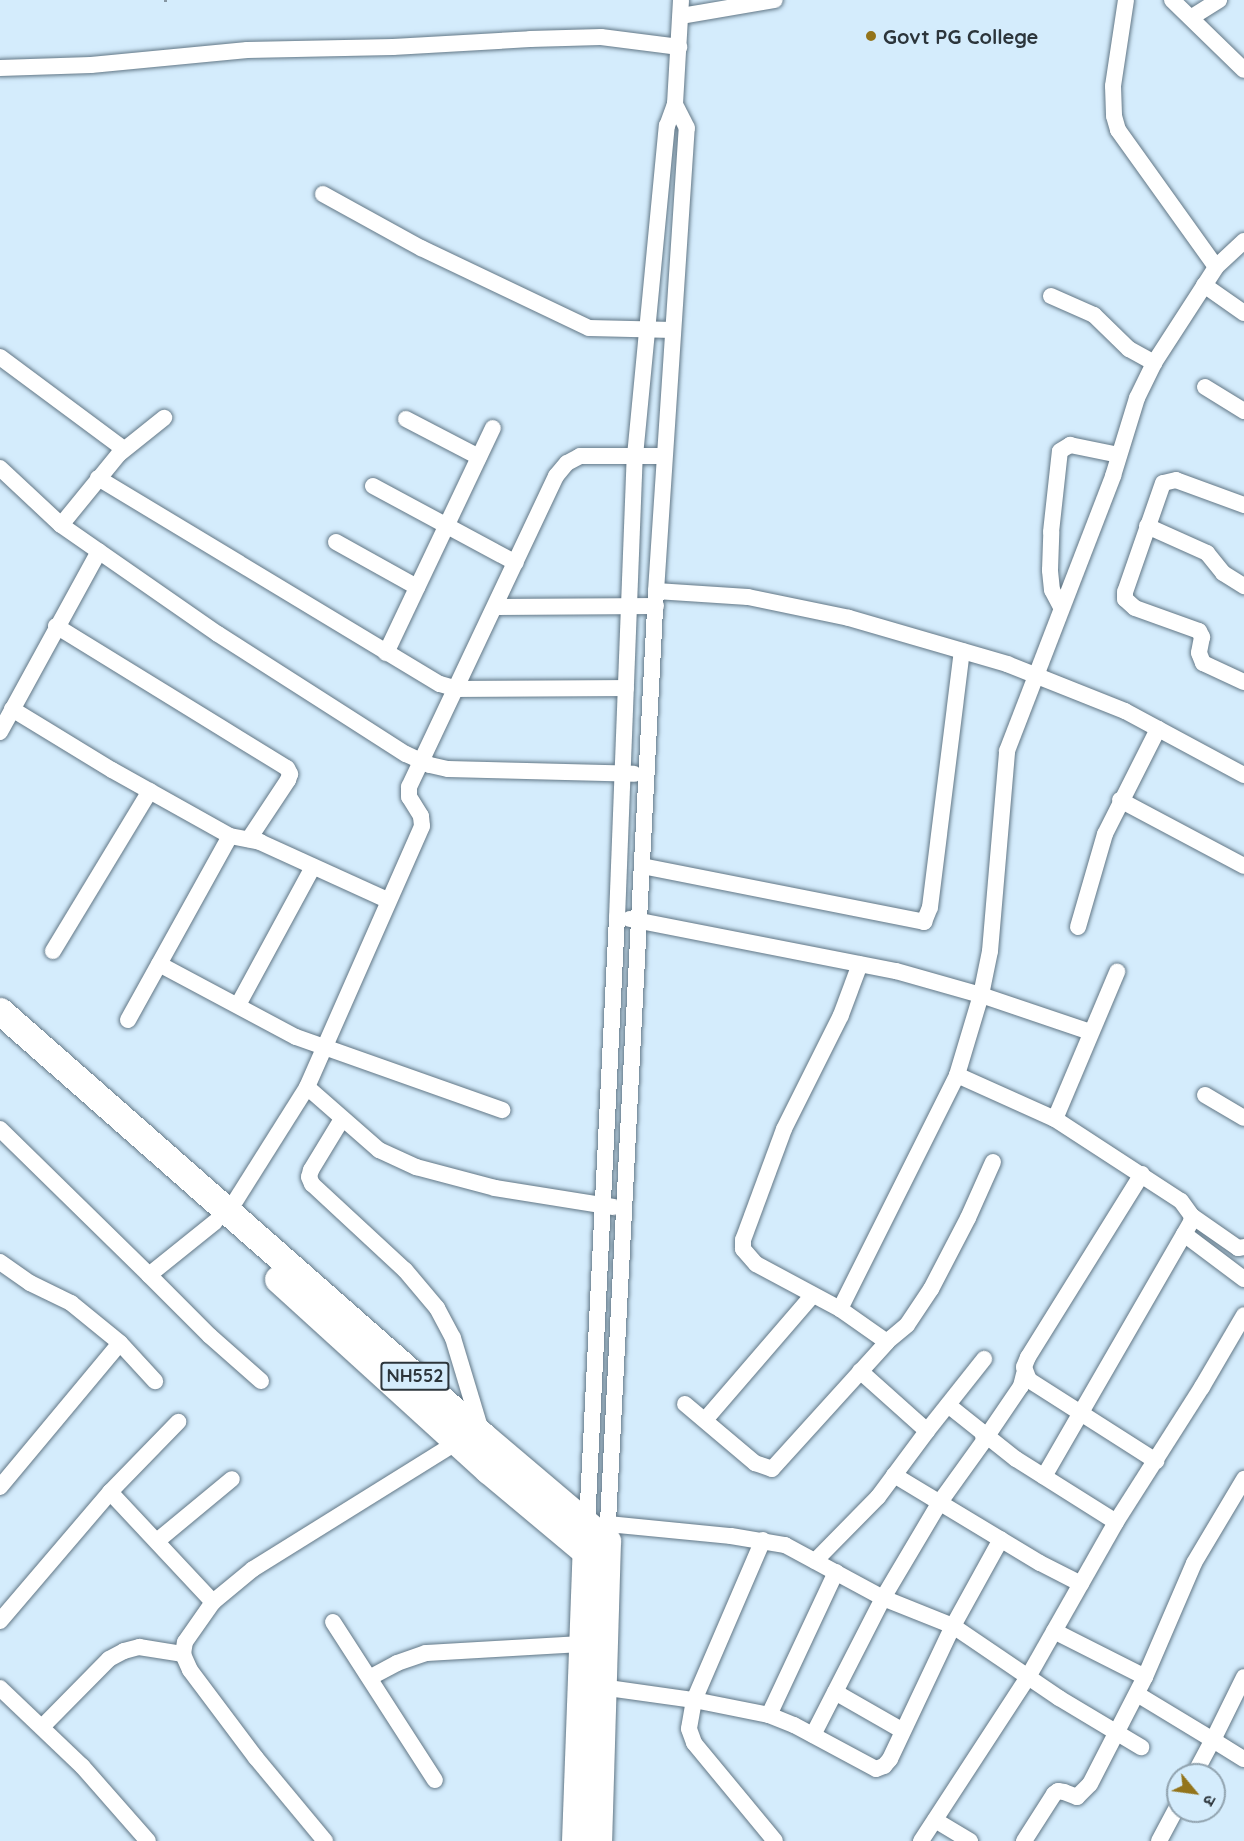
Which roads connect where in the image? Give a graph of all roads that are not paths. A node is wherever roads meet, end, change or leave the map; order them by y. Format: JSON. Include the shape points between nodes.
{"nodes":[{"id":1,"x":775,"y":0,"type":"edge"},
{"id":2,"x":1126,"y":0,"type":"edge"},
{"id":3,"x":1172,"y":0,"type":"edge"},
{"id":4,"x":1219,"y":0,"type":"edge"},
{"id":5,"x":681,"y":8,"type":"edge"},
{"id":6,"x":1192,"y":17,"type":"junction"},
{"id":7,"x":679,"y":47,"type":"junction"},
{"id":8,"x":1,"y":70,"type":"edge"},
{"id":9,"x":1244,"y":70,"type":"edge"},
{"id":10,"x":675,"y":104,"type":"junction"},
{"id":11,"x":323,"y":194,"type":"dead end"},
{"id":12,"x":1244,"y":242,"type":"edge"},
{"id":13,"x":1216,"y":267,"type":"junction"},
{"id":14,"x":1204,"y":285,"type":"junction"},
{"id":15,"x":1051,"y":296,"type":"dead end"},
{"id":16,"x":1244,"y":313,"type":"edge"},
{"id":17,"x":648,"y":330,"type":"junction"},
{"id":18,"x":673,"y":330,"type":"junction"},
{"id":19,"x":0,"y":357,"type":"edge"},
{"id":20,"x":1154,"y":363,"type":"junction"},
{"id":21,"x":1205,"y":387,"type":"dead end"},
{"id":22,"x":1244,"y":411,"type":"edge"},
{"id":23,"x":164,"y":418,"type":"dead end"},
{"id":24,"x":406,"y":419,"type":"dead end"},
{"id":25,"x":493,"y":428,"type":"dead end"},
{"id":26,"x":124,"y":449,"type":"junction"},
{"id":27,"x":1119,"y":455,"type":"junction"},
{"id":28,"x":635,"y":456,"type":"junction"},
{"id":29,"x":664,"y":456,"type":"junction"},
{"id":30,"x":479,"y":457,"type":"junction"},
{"id":31,"x":0,"y":468,"type":"edge"},
{"id":32,"x":98,"y":478,"type":"junction"},
{"id":33,"x":372,"y":486,"type":"dead end"},
{"id":34,"x":1244,"y":505,"type":"edge"},
{"id":35,"x":61,"y":525,"type":"junction"},
{"id":36,"x":445,"y":526,"type":"junction"},
{"id":37,"x":1147,"y":526,"type":"junction"},
{"id":38,"x":336,"y":542,"type":"dead end"},
{"id":39,"x":99,"y":551,"type":"junction"},
{"id":40,"x":516,"y":563,"type":"junction"},
{"id":41,"x":1244,"y":586,"type":"edge"},
{"id":42,"x":417,"y":587,"type":"junction"},
{"id":43,"x":656,"y":599,"type":"junction"},
{"id":44,"x":628,"y":606,"type":"junction"},
{"id":45,"x":496,"y":607,"type":"junction"},
{"id":46,"x":1061,"y":607,"type":"junction"},
{"id":47,"x":56,"y":626,"type":"junction"},
{"id":48,"x":962,"y":651,"type":"junction"},
{"id":49,"x":386,"y":653,"type":"junction"},
{"id":50,"x":1035,"y":675,"type":"junction"},
{"id":51,"x":1244,"y":682,"type":"edge"},
{"id":52,"x":626,"y":688,"type":"junction"},
{"id":53,"x":458,"y":689,"type":"junction"},
{"id":54,"x":12,"y":709,"type":"junction"},
{"id":55,"x":1158,"y":729,"type":"junction"},
{"id":56,"x":0,"y":732,"type":"edge"},
{"id":57,"x":421,"y":761,"type":"junction"},
{"id":58,"x":624,"y":774,"type":"junction"},
{"id":59,"x":647,"y":774,"type":"junction"},
{"id":60,"x":1244,"y":775,"type":"edge"},
{"id":61,"x":150,"y":791,"type":"junction"},
{"id":62,"x":1120,"y":800,"type":"junction"},
{"id":63,"x":230,"y":836,"type":"junction"},
{"id":64,"x":249,"y":839,"type":"junction"},
{"id":65,"x":642,"y":866,"type":"junction"},
{"id":66,"x":1244,"y":866,"type":"edge"},
{"id":67,"x":314,"y":867,"type":"junction"},
{"id":68,"x":387,"y":900,"type":"junction"},
{"id":69,"x":617,"y":918,"type":"junction"},
{"id":70,"x":639,"y":920,"type":"junction"},
{"id":71,"x":1078,"y":927,"type":"dead end"},
{"id":72,"x":53,"y":951,"type":"dead end"},
{"id":73,"x":159,"y":964,"type":"junction"},
{"id":74,"x":860,"y":964,"type":"junction"},
{"id":75,"x":1117,"y":972,"type":"dead end"},
{"id":76,"x":981,"y":995,"type":"junction"},
{"id":77,"x":238,"y":1005,"type":"junction"},
{"id":78,"x":0,"y":1011,"type":"edge"},
{"id":79,"x":128,"y":1020,"type":"dead end"},
{"id":80,"x":1090,"y":1032,"type":"junction"},
{"id":81,"x":0,"y":1035,"type":"edge"},
{"id":82,"x":324,"y":1048,"type":"junction"},
{"id":83,"x":957,"y":1075,"type":"junction"},
{"id":84,"x":308,"y":1088,"type":"junction"},
{"id":85,"x":1205,"y":1095,"type":"dead end"},
{"id":86,"x":502,"y":1110,"type":"dead end"},
{"id":87,"x":1244,"y":1118,"type":"edge"},
{"id":88,"x":342,"y":1119,"type":"junction"},
{"id":89,"x":1055,"y":1119,"type":"junction"},
{"id":90,"x":0,"y":1129,"type":"edge"},
{"id":91,"x":7,"y":1146,"type":"edge"},
{"id":92,"x":993,"y":1162,"type":"dead end"},
{"id":93,"x":1142,"y":1174,"type":"junction"},
{"id":94,"x":603,"y":1205,"type":"junction"},
{"id":95,"x":626,"y":1209,"type":"junction"},
{"id":96,"x":222,"y":1216,"type":"junction"},
{"id":97,"x":1192,"y":1216,"type":"junction"},
{"id":98,"x":1184,"y":1234,"type":"junction"},
{"id":99,"x":1244,"y":1247,"type":"edge"},
{"id":100,"x":0,"y":1262,"type":"edge"},
{"id":101,"x":149,"y":1275,"type":"junction"},
{"id":102,"x":1244,"y":1280,"type":"edge"},
{"id":103,"x":813,"y":1295,"type":"junction"},
{"id":104,"x":840,"y":1309,"type":"junction"},
{"id":105,"x":1244,"y":1315,"type":"edge"},
{"id":106,"x":887,"y":1342,"type":"junction"},
{"id":107,"x":120,"y":1343,"type":"junction"},
{"id":108,"x":984,"y":1359,"type":"dead end"},
{"id":109,"x":860,"y":1371,"type":"junction"},
{"id":110,"x":1024,"y":1374,"type":"junction"},
{"id":111,"x":154,"y":1381,"type":"dead end"},
{"id":112,"x":261,"y":1381,"type":"dead end"},
{"id":113,"x":685,"y":1404,"type":"dead end"},
{"id":114,"x":948,"y":1405,"type":"junction"},
{"id":115,"x":1082,"y":1414,"type":"junction"},
{"id":116,"x":705,"y":1420,"type":"junction"},
{"id":117,"x":178,"y":1422,"type":"dead end"},
{"id":118,"x":927,"y":1431,"type":"junction"},
{"id":119,"x":985,"y":1437,"type":"junction"},
{"id":120,"x":469,"y":1438,"type":"junction"},
{"id":121,"x":1156,"y":1461,"type":"junction"},
{"id":122,"x":894,"y":1475,"type":"junction"},
{"id":123,"x":1044,"y":1477,"type":"junction"},
{"id":124,"x":232,"y":1479,"type":"dead end"},
{"id":125,"x":1244,"y":1479,"type":"edge"},
{"id":126,"x":0,"y":1487,"type":"edge"},
{"id":127,"x":110,"y":1492,"type":"junction"},
{"id":128,"x":940,"y":1502,"type":"junction"},
{"id":129,"x":1116,"y":1522,"type":"junction"},
{"id":130,"x":1001,"y":1539,"type":"junction"},
{"id":131,"x":763,"y":1540,"type":"junction"},
{"id":132,"x":156,"y":1541,"type":"junction"},
{"id":133,"x":598,"y":1542,"type":"junction"},
{"id":134,"x":815,"y":1562,"type":"junction"},
{"id":135,"x":836,"y":1572,"type":"junction"},
{"id":136,"x":1082,"y":1584,"type":"junction"},
{"id":137,"x":883,"y":1598,"type":"junction"},
{"id":138,"x":213,"y":1602,"type":"junction"},
{"id":139,"x":0,"y":1621,"type":"edge"},
{"id":140,"x":333,"y":1622,"type":"dead end"},
{"id":141,"x":953,"y":1626,"type":"junction"},
{"id":142,"x":1054,"y":1631,"type":"junction"},
{"id":143,"x":582,"y":1644,"type":"junction"},
{"id":144,"x":183,"y":1654,"type":"junction"},
{"id":145,"x":370,"y":1677,"type":"junction"},
{"id":146,"x":1028,"y":1677,"type":"junction"},
{"id":147,"x":1145,"y":1677,"type":"junction"},
{"id":148,"x":1244,"y":1677,"type":"edge"},
{"id":149,"x":601,"y":1687,"type":"junction"},
{"id":150,"x":0,"y":1688,"type":"edge"},
{"id":151,"x":835,"y":1692,"type":"junction"},
{"id":152,"x":1137,"y":1694,"type":"junction"},
{"id":153,"x":694,"y":1700,"type":"junction"},
{"id":154,"x":769,"y":1715,"type":"junction"},
{"id":155,"x":42,"y":1727,"type":"junction"},
{"id":156,"x":903,"y":1731,"type":"junction"},
{"id":157,"x":1118,"y":1733,"type":"junction"},
{"id":158,"x":813,"y":1735,"type":"junction"},
{"id":159,"x":1213,"y":1740,"type":"junction"},
{"id":160,"x":1140,"y":1746,"type":"dead end"},
{"id":161,"x":1244,"y":1759,"type":"edge"},
{"id":162,"x":1201,"y":1763,"type":"edge"},
{"id":163,"x":435,"y":1780,"type":"dead end"},
{"id":164,"x":934,"y":1821,"type":"junction"},
{"id":165,"x":1168,"y":1823,"type":"edge"},
{"id":166,"x":148,"y":1841,"type":"edge"},
{"id":167,"x":325,"y":1841,"type":"edge"},
{"id":168,"x":575,"y":1841,"type":"edge"},
{"id":169,"x":598,"y":1841,"type":"edge"},
{"id":170,"x":775,"y":1841,"type":"edge"},
{"id":171,"x":921,"y":1841,"type":"edge"},
{"id":172,"x":970,"y":1841,"type":"edge"},
{"id":173,"x":1024,"y":1841,"type":"edge"},
{"id":174,"x":1158,"y":1841,"type":"edge"}],
"edges":[{"from":1,"to":5,"type":"street"},
{"from":2,"to":13,"type":"street","via":[[1113,87],[1118,130]]},
{"from":3,"to":6,"type":"street"},
{"from":4,"to":6,"type":"street"},
{"from":5,"to":7,"type":"street"},
{"from":6,"to":9,"type":"street"},
{"from":7,"to":8,"type":"street","via":[[600,37],[530,39],[247,50]]},
{"from":7,"to":10,"type":"street"},
{"from":10,"to":17,"type":"street","via":[[667,126]]},
{"from":10,"to":18,"type":"street","via":[[687,128]]},
{"from":11,"to":17,"type":"street","via":[[421,248],[589,328]]},
{"from":12,"to":13,"type":"street"},
{"from":13,"to":14,"type":"street"},
{"from":14,"to":16,"type":"street"},
{"from":14,"to":20,"type":"street"},
{"from":15,"to":20,"type":"street","via":[[1094,315],[1129,349]]},
{"from":17,"to":18,"type":"street"},
{"from":17,"to":28,"type":"street"},
{"from":18,"to":29,"type":"street"},
{"from":19,"to":26,"type":"street"},
{"from":20,"to":27,"type":"street","via":[[1137,398]]},
{"from":21,"to":22,"type":"street"},
{"from":23,"to":26,"type":"street"},
{"from":24,"to":30,"type":"street"},
{"from":25,"to":30,"type":"street"},
{"from":26,"to":32,"type":"street"},
{"from":27,"to":46,"type":"street"},
{"from":27,"to":46,"type":"street","via":[[1070,445],[1060,451],[1050,570],[1052,590]]},
{"from":28,"to":29,"type":"street"},
{"from":28,"to":40,"type":"street","via":[[580,456],[567,463],[556,476]]},
{"from":28,"to":44,"type":"street"},
{"from":29,"to":43,"type":"street"},
{"from":30,"to":36,"type":"street"},
{"from":31,"to":35,"type":"street"},
{"from":32,"to":35,"type":"street"},
{"from":32,"to":49,"type":"street"},
{"from":33,"to":36,"type":"street"},
{"from":34,"to":37,"type":"street","via":[[1169,480],[1160,488]]},
{"from":35,"to":39,"type":"street"},
{"from":36,"to":40,"type":"street"},
{"from":36,"to":42,"type":"street"},
{"from":37,"to":41,"type":"street","via":[[1207,553],[1223,573]]},
{"from":37,"to":51,"type":"street","via":[[1125,599],[1135,608],[1199,631],[1203,663]]},
{"from":38,"to":42,"type":"street"},
{"from":39,"to":47,"type":"street"},
{"from":39,"to":57,"type":"street","via":[[218,634]]},
{"from":40,"to":45,"type":"street"},
{"from":42,"to":49,"type":"street"},
{"from":43,"to":44,"type":"street"},
{"from":43,"to":48,"type":"street","via":[[748,597],[849,618]]},
{"from":43,"to":59,"type":"street"},
{"from":44,"to":45,"type":"street"},
{"from":44,"to":52,"type":"street"},
{"from":45,"to":53,"type":"street"},
{"from":46,"to":50,"type":"street"},
{"from":47,"to":54,"type":"street"},
{"from":47,"to":64,"type":"street","via":[[287,768],[288,780]]},
{"from":48,"to":50,"type":"street"},
{"from":48,"to":65,"type":"street","via":[[930,907],[924,922]]},
{"from":49,"to":53,"type":"street","via":[[424,676]]},
{"from":50,"to":55,"type":"street","via":[[1125,711]]},
{"from":50,"to":76,"type":"street","via":[[1007,751],[990,951]]},
{"from":52,"to":53,"type":"street"},
{"from":52,"to":58,"type":"street"},
{"from":53,"to":57,"type":"street"},
{"from":54,"to":56,"type":"street"},
{"from":54,"to":61,"type":"street"},
{"from":55,"to":60,"type":"street"},
{"from":55,"to":62,"type":"street"},
{"from":57,"to":58,"type":"street","via":[[448,770]]},
{"from":57,"to":68,"type":"street","via":[[409,787],[409,797],[421,816],[422,826]]},
{"from":58,"to":59,"type":"street"},
{"from":58,"to":69,"type":"street"},
{"from":59,"to":65,"type":"street"},
{"from":61,"to":63,"type":"street"},
{"from":61,"to":72,"type":"street"},
{"from":62,"to":66,"type":"street"},
{"from":62,"to":71,"type":"street","via":[[1105,834]]},
{"from":63,"to":64,"type":"street"},
{"from":63,"to":73,"type":"street"},
{"from":64,"to":67,"type":"street"},
{"from":65,"to":70,"type":"street"},
{"from":67,"to":68,"type":"street"},
{"from":67,"to":77,"type":"street"},
{"from":68,"to":82,"type":"street"},
{"from":69,"to":70,"type":"street"},
{"from":69,"to":94,"type":"street"},
{"from":70,"to":74,"type":"street"},
{"from":70,"to":95,"type":"street"},
{"from":73,"to":77,"type":"street"},
{"from":73,"to":79,"type":"street"},
{"from":74,"to":76,"type":"street"},
{"from":74,"to":103,"type":"street","via":[[841,1015],[784,1130],[743,1240],[743,1249],[756,1264]]},
{"from":75,"to":80,"type":"street"},
{"from":76,"to":80,"type":"street"},
{"from":76,"to":83,"type":"street"},
{"from":77,"to":82,"type":"street","via":[[296,1038]]},
{"from":78,"to":96,"type":"highway","number":"NH552"},
{"from":80,"to":89,"type":"street"},
{"from":81,"to":96,"type":"highway","number":"NH552"},
{"from":82,"to":84,"type":"street"},
{"from":82,"to":86,"type":"street"},
{"from":83,"to":89,"type":"street"},
{"from":83,"to":104,"type":"street"},
{"from":84,"to":88,"type":"street"},
{"from":84,"to":96,"type":"street"},
{"from":85,"to":87,"type":"street"},
{"from":88,"to":94,"type":"street","via":[[379,1150],[416,1167],[495,1188]]},
{"from":88,"to":120,"type":"street","via":[[309,1177],[405,1270],[437,1308],[453,1338]]},
{"from":89,"to":93,"type":"street"},
{"from":90,"to":91,"type":"street"},
{"from":91,"to":101,"type":"street"},
{"from":92,"to":106,"type":"street","via":[[931,1289],[907,1324]]},
{"from":93,"to":97,"type":"street","via":[[1180,1201]]},
{"from":93,"to":110,"type":"street","via":[[1028,1357]]},
{"from":94,"to":95,"type":"street"},
{"from":94,"to":133,"type":"street"},
{"from":95,"to":133,"type":"street"},
{"from":96,"to":101,"type":"street"},
{"from":96,"to":120,"type":"highway","number":"NH552"},
{"from":97,"to":98,"type":"street"},
{"from":97,"to":99,"type":"street","via":[[1238,1248]]},
{"from":98,"to":102,"type":"street"},
{"from":98,"to":115,"type":"street"},
{"from":100,"to":107,"type":"street","via":[[70,1303]]},
{"from":101,"to":112,"type":"street"},
{"from":103,"to":104,"type":"street"},
{"from":103,"to":116,"type":"street"},
{"from":104,"to":106,"type":"street"},
{"from":105,"to":121,"type":"street"},
{"from":106,"to":109,"type":"street"},
{"from":107,"to":111,"type":"street"},
{"from":107,"to":126,"type":"street"},
{"from":108,"to":114,"type":"street"},
{"from":109,"to":116,"type":"street","via":[[772,1469],[755,1463]]},
{"from":109,"to":118,"type":"street"},
{"from":110,"to":115,"type":"street"},
{"from":110,"to":119,"type":"street","via":[[1015,1395]]},
{"from":113,"to":116,"type":"street"},
{"from":114,"to":118,"type":"street"},
{"from":114,"to":119,"type":"street"},
{"from":115,"to":121,"type":"street"},
{"from":115,"to":123,"type":"street"},
{"from":117,"to":127,"type":"street"},
{"from":118,"to":122,"type":"street"},
{"from":119,"to":123,"type":"street"},
{"from":119,"to":128,"type":"street"},
{"from":120,"to":133,"type":"highway","number":"NH552"},
{"from":120,"to":138,"type":"street","via":[[253,1569]]},
{"from":121,"to":129,"type":"street"},
{"from":122,"to":128,"type":"street"},
{"from":122,"to":134,"type":"street","via":[[872,1504]]},
{"from":123,"to":129,"type":"street"},
{"from":124,"to":132,"type":"street"},
{"from":125,"to":147,"type":"street","via":[[1194,1563]]},
{"from":127,"to":132,"type":"street"},
{"from":127,"to":139,"type":"street"},
{"from":128,"to":130,"type":"street"},
{"from":128,"to":137,"type":"street"},
{"from":129,"to":136,"type":"street"},
{"from":130,"to":136,"type":"street"},
{"from":130,"to":141,"type":"street"},
{"from":131,"to":133,"type":"street"},
{"from":131,"to":134,"type":"street","via":[[785,1545]]},
{"from":131,"to":153,"type":"street"},
{"from":132,"to":138,"type":"street"},
{"from":133,"to":143,"type":"highway"},
{"from":133,"to":149,"type":"highway"},
{"from":134,"to":135,"type":"street"},
{"from":135,"to":137,"type":"street"},
{"from":135,"to":154,"type":"street"},
{"from":136,"to":142,"type":"street"},
{"from":137,"to":141,"type":"street"},
{"from":137,"to":151,"type":"street"},
{"from":138,"to":144,"type":"street","via":[[194,1626]]},
{"from":140,"to":145,"type":"street"},
{"from":141,"to":146,"type":"street"},
{"from":141,"to":156,"type":"street"},
{"from":142,"to":146,"type":"street"},
{"from":142,"to":147,"type":"street"},
{"from":143,"to":145,"type":"street","via":[[426,1653]]},
{"from":143,"to":168,"type":"highway"},
{"from":144,"to":155,"type":"street","via":[[139,1647],[124,1651],[109,1659]]},
{"from":144,"to":167,"type":"street","via":[[190,1670],[256,1758]]},
{"from":145,"to":163,"type":"street"},
{"from":146,"to":157,"type":"street"},
{"from":146,"to":164,"type":"street"},
{"from":147,"to":152,"type":"street"},
{"from":148,"to":159,"type":"street"},
{"from":149,"to":153,"type":"street"},
{"from":149,"to":169,"type":"highway"},
{"from":150,"to":155,"type":"street"},
{"from":151,"to":156,"type":"street"},
{"from":151,"to":158,"type":"street"},
{"from":152,"to":157,"type":"street"},
{"from":152,"to":159,"type":"street"},
{"from":153,"to":154,"type":"street"},
{"from":153,"to":170,"type":"street","via":[[688,1729],[694,1743]]},
{"from":154,"to":158,"type":"street"},
{"from":155,"to":166,"type":"street"},
{"from":156,"to":158,"type":"street","via":[[890,1759],[876,1769]]},
{"from":157,"to":160,"type":"street"},
{"from":157,"to":173,"type":"street","via":[[1082,1794],[1077,1797],[1058,1791]]},
{"from":159,"to":161,"type":"street"},
{"from":159,"to":162,"type":"street"},
{"from":164,"to":171,"type":"street"},
{"from":164,"to":172,"type":"street"},
{"from":165,"to":174,"type":"street"}]}
